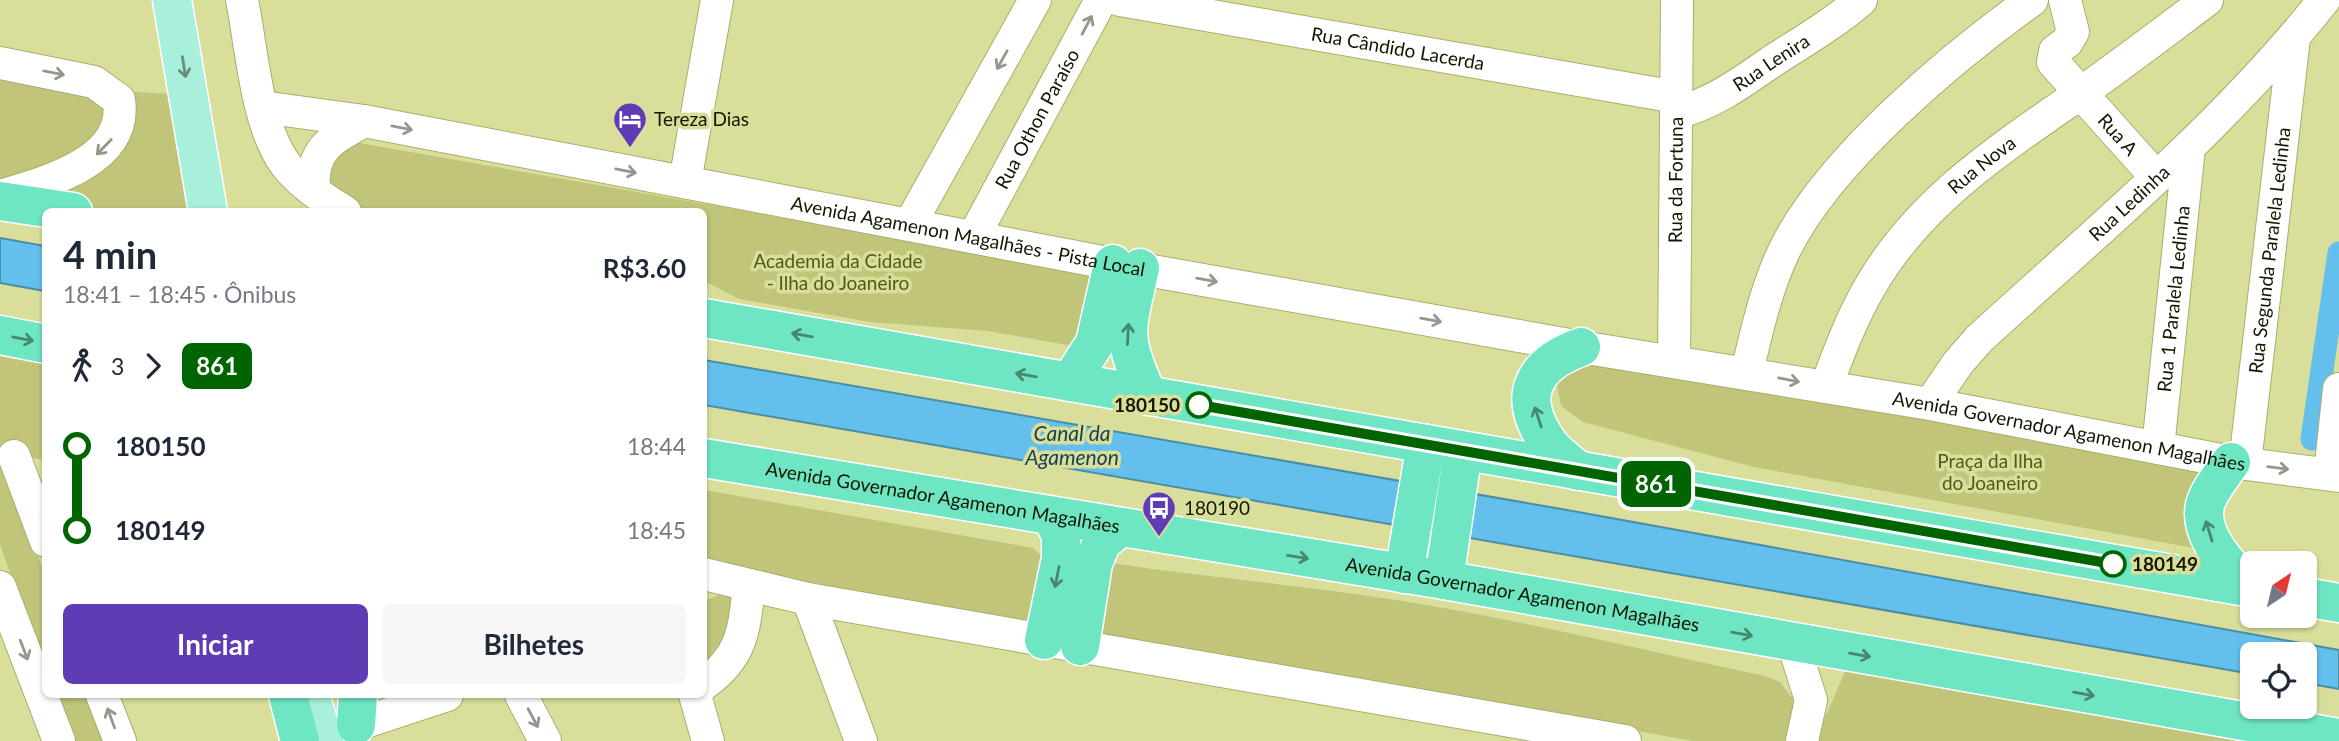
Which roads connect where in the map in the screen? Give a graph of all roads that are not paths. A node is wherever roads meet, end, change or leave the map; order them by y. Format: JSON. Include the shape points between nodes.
{"nodes":[{"id":1,"x":172,"y":0,"type":"edge"},
{"id":2,"x":198,"y":0,"type":"edge"},
{"id":3,"x":242,"y":0,"type":"edge"},
{"id":4,"x":717,"y":0,"type":"edge"},
{"id":5,"x":1035,"y":0,"type":"edge"},
{"id":6,"x":1101,"y":0,"type":"edge"},
{"id":7,"x":1120,"y":0,"type":"edge"},
{"id":8,"x":1677,"y":0,"type":"edge"},
{"id":9,"x":1861,"y":0,"type":"edge"},
{"id":10,"x":2032,"y":0,"type":"edge"},
{"id":11,"x":2065,"y":0,"type":"edge"},
{"id":12,"x":2207,"y":0,"type":"edge"},
{"id":13,"x":2324,"y":0,"type":"edge"},
{"id":14,"x":1997,"y":10,"type":"edge"},
{"id":15,"x":2294,"y":38,"type":"junction"},
{"id":16,"x":0,"y":63,"type":"edge"},
{"id":17,"x":2081,"y":93,"type":"junction"},
{"id":18,"x":1676,"y":105,"type":"junction"},
{"id":19,"x":262,"y":107,"type":"junction"},
{"id":20,"x":364,"y":121,"type":"junction"},
{"id":21,"x":2189,"y":147,"type":"junction"},
{"id":22,"x":2156,"y":177,"type":"junction"},
{"id":23,"x":684,"y":182,"type":"junction"},
{"id":24,"x":314,"y":190,"type":"junction"},
{"id":25,"x":0,"y":199,"type":"edge"},
{"id":26,"x":51,"y":208,"type":"edge"},
{"id":27,"x":207,"y":208,"type":"edge"},
{"id":28,"x":232,"y":208,"type":"edge"},
{"id":29,"x":339,"y":208,"type":"edge"},
{"id":30,"x":910,"y":225,"type":"junction"},
{"id":31,"x":974,"y":236,"type":"junction"},
{"id":32,"x":1127,"y":266,"type":"junction"},
{"id":33,"x":707,"y":319,"type":"edge"},
{"id":34,"x":0,"y":335,"type":"edge"},
{"id":35,"x":42,"y":343,"type":"edge"},
{"id":36,"x":1581,"y":347,"type":"junction"},
{"id":37,"x":1674,"y":360,"type":"junction"},
{"id":38,"x":1747,"y":372,"type":"junction"},
{"id":39,"x":1070,"y":382,"type":"junction"},
{"id":40,"x":1826,"y":387,"type":"junction"},
{"id":41,"x":2339,"y":389,"type":"edge"},
{"id":42,"x":1148,"y":396,"type":"junction"},
{"id":43,"x":1930,"y":404,"type":"junction"},
{"id":44,"x":2158,"y":448,"type":"junction"},
{"id":45,"x":7,"y":455,"type":"edge"},
{"id":46,"x":42,"y":459,"type":"edge"},
{"id":47,"x":707,"y":459,"type":"edge"},
{"id":48,"x":2238,"y":462,"type":"junction"},
{"id":49,"x":1442,"y":463,"type":"junction"},
{"id":50,"x":1577,"y":471,"type":"junction"},
{"id":51,"x":2334,"y":475,"type":"edge"},
{"id":52,"x":1051,"y":516,"type":"junction"},
{"id":53,"x":1118,"y":529,"type":"junction"},
{"id":54,"x":42,"y":532,"type":"edge"},
{"id":55,"x":1426,"y":561,"type":"junction"},
{"id":56,"x":707,"y":576,"type":"edge"},
{"id":57,"x":2240,"y":577,"type":"edge"},
{"id":58,"x":0,"y":586,"type":"edge"},
{"id":59,"x":749,"y":586,"type":"junction"},
{"id":60,"x":2240,"y":586,"type":"edge"},
{"id":61,"x":808,"y":599,"type":"junction"},
{"id":62,"x":2317,"y":599,"type":"edge"},
{"id":63,"x":2339,"y":603,"type":"edge"},
{"id":64,"x":1062,"y":643,"type":"junction"},
{"id":65,"x":1793,"y":643,"type":"junction"},
{"id":66,"x":707,"y":681,"type":"edge"},
{"id":67,"x":42,"y":696,"type":"edge"},
{"id":68,"x":43,"y":698,"type":"edge"},
{"id":69,"x":103,"y":698,"type":"edge"},
{"id":70,"x":294,"y":698,"type":"edge"},
{"id":71,"x":433,"y":698,"type":"edge"},
{"id":72,"x":523,"y":698,"type":"edge"},
{"id":73,"x":696,"y":698,"type":"edge"},
{"id":74,"x":336,"y":718,"type":"edge"},
{"id":75,"x":1544,"y":735,"type":"edge"},
{"id":76,"x":2339,"y":738,"type":"edge"},
{"id":77,"x":59,"y":741,"type":"edge"},
{"id":78,"x":120,"y":741,"type":"edge"},
{"id":79,"x":545,"y":741,"type":"edge"},
{"id":80,"x":708,"y":741,"type":"edge"},
{"id":81,"x":860,"y":741,"type":"edge"},
{"id":82,"x":1625,"y":741,"type":"edge"},
{"id":83,"x":1802,"y":741,"type":"edge"}],
"edges":[{"from":1,"to":27,"type":"main road","one_way":true},
{"from":2,"to":28,"type":"main road"},
{"from":3,"to":19,"type":"street"},
{"from":4,"to":23,"type":"street"},
{"from":5,"to":30,"type":"street","one_way":true},
{"from":31,"to":6,"type":"street","name":"Rua Othon Paraíso","one_way":true},
{"from":7,"to":18,"type":"street","name":"Rua Cândido Lacerda"},
{"from":8,"to":18,"type":"street","name":"Rua da Fortuna"},
{"from":9,"to":18,"type":"street","name":"Rua Lenira","via":[[1729,90],[1695,108]]},
{"from":10,"to":14,"type":"street"},
{"from":11,"to":17,"type":"street","name":"Rua A","via":[[2073,32],[2055,51],[2053,62]]},
{"from":12,"to":17,"type":"street","name":"Rua Nova"},
{"from":13,"to":15,"type":"street","name":"Rua Ledinha"},
{"from":14,"to":38,"type":"street","via":[[1818,196],[1785,249],[1764,302]]},
{"from":15,"to":21,"type":"street","name":"Rua Ledinha"},
{"from":15,"to":48,"type":"street","name":"Rua Segunda Paralela Ledinha"},
{"from":16,"to":25,"type":"street","one_way":true,"via":[[94,82],[118,100],[121,116],[109,144],[98,154]]},
{"from":17,"to":22,"type":"street","name":"Rua A"},
{"from":17,"to":40,"type":"street","name":"Rua Nova","via":[[1982,161],[1909,233],[1871,283]]},
{"from":18,"to":37,"type":"street","name":"Rua da Fortuna"},
{"from":19,"to":20,"type":"street","name":"Avenida Agamenon Magalhães - Pista Local"},
{"from":19,"to":24,"type":"street","via":[[278,153]]},
{"from":20,"to":23,"type":"street","name":"Avenida Agamenon Magalhães - Pista Local","one_way":true},
{"from":20,"to":24,"type":"street","via":[[324,148],[313,173]]},
{"from":21,"to":22,"type":"street","name":"Rua Ledinha"},
{"from":21,"to":44,"type":"street","name":"Rua 1 Paralela Ledinha"},
{"from":22,"to":43,"type":"street","name":"Rua Ledinha","via":[[1979,339]]},
{"from":23,"to":30,"type":"street","name":"Avenida Agamenon Magalhães - Pista Local"},
{"from":24,"to":29,"type":"street"},
{"from":25,"to":26,"type":"highway"},
{"from":30,"to":31,"type":"street","name":"Avenida Agamenon Magalhães - Pista Local"},
{"from":31,"to":32,"type":"street","name":"Avenida Agamenon Magalhães - Pista Local"},
{"from":32,"to":36,"type":"street","name":"Avenida Agamenon Magalhães - Pista Local","one_way":true},
{"from":32,"to":39,"type":"highway","via":[[1096,343]]},
{"from":42,"to":32,"type":"highway","one_way":true,"via":[[1126,341]]},
{"from":39,"to":33,"type":"highway","one_way":true},
{"from":34,"to":35,"type":"highway","one_way":true},
{"from":36,"to":37,"type":"street","name":"Avenida Agamenon Magalhães - Pista Local"},
{"from":50,"to":36,"type":"highway","one_way":true,"via":[[1549,445],[1538,422],[1532,389],[1545,365]]},
{"from":37,"to":38,"type":"street","name":"Avenida Governador Agamenon Magalhães"},
{"from":38,"to":40,"type":"street","name":"Avenida Governador Agamenon Magalhães","one_way":true},
{"from":39,"to":42,"type":"highway"},
{"from":40,"to":43,"type":"street","name":"Avenida Governador Agamenon Magalhães"},
{"from":41,"to":51,"type":"street"},
{"from":42,"to":49,"type":"highway"},
{"from":43,"to":44,"type":"street","name":"Avenida Governador Agamenon Magalhães"},
{"from":44,"to":48,"type":"street","name":"Avenida Governador Agamenon Magalhães"},
{"from":45,"to":46,"type":"street"},
{"from":45,"to":54,"type":"street"},
{"from":47,"to":52,"type":"highway","name":"Avenida Governador Agamenon Magalhães"},
{"from":48,"to":51,"type":"street","name":"Avenida Governador Agamenon Magalhães","one_way":true},
{"from":57,"to":48,"type":"highway","one_way":true,"via":[[2210,539],[2205,505]]},
{"from":49,"to":50,"type":"highway"},
{"from":49,"to":55,"type":"highway"},
{"from":50,"to":60,"type":"highway"},
{"from":52,"to":53,"type":"highway","name":"Avenida Governador Agamenon Magalhães"},
{"from":52,"to":64,"type":"highway","one_way":true,"via":[[1061,535]]},
{"from":53,"to":55,"type":"highway","name":"Avenida Governador Agamenon Magalhães","one_way":true},
{"from":53,"to":64,"type":"highway","via":[[1102,542]]},
{"from":55,"to":65,"type":"highway","name":"Avenida Governador Agamenon Magalhães","one_way":true},
{"from":56,"to":59,"type":"street"},
{"from":58,"to":67,"type":"street","one_way":true},
{"from":59,"to":61,"type":"street"},
{"from":59,"to":66,"type":"street","via":[[746,628],[729,661]]},
{"from":61,"to":64,"type":"street"},
{"from":61,"to":81,"type":"street"},
{"from":62,"to":63,"type":"highway"},
{"from":64,"to":75,"type":"street"},
{"from":65,"to":76,"type":"highway","name":"Avenida Governador Agamenon Magalhães","one_way":true},
{"from":65,"to":83,"type":"street","via":[[1811,700]]},
{"from":68,"to":77,"type":"street","one_way":true},
{"from":78,"to":69,"type":"street","one_way":true},
{"from":70,"to":74,"type":"highway"},
{"from":71,"to":74,"type":"street"},
{"from":72,"to":79,"type":"street","one_way":true},
{"from":73,"to":80,"type":"street"},
{"from":75,"to":82,"type":"street"}]}
